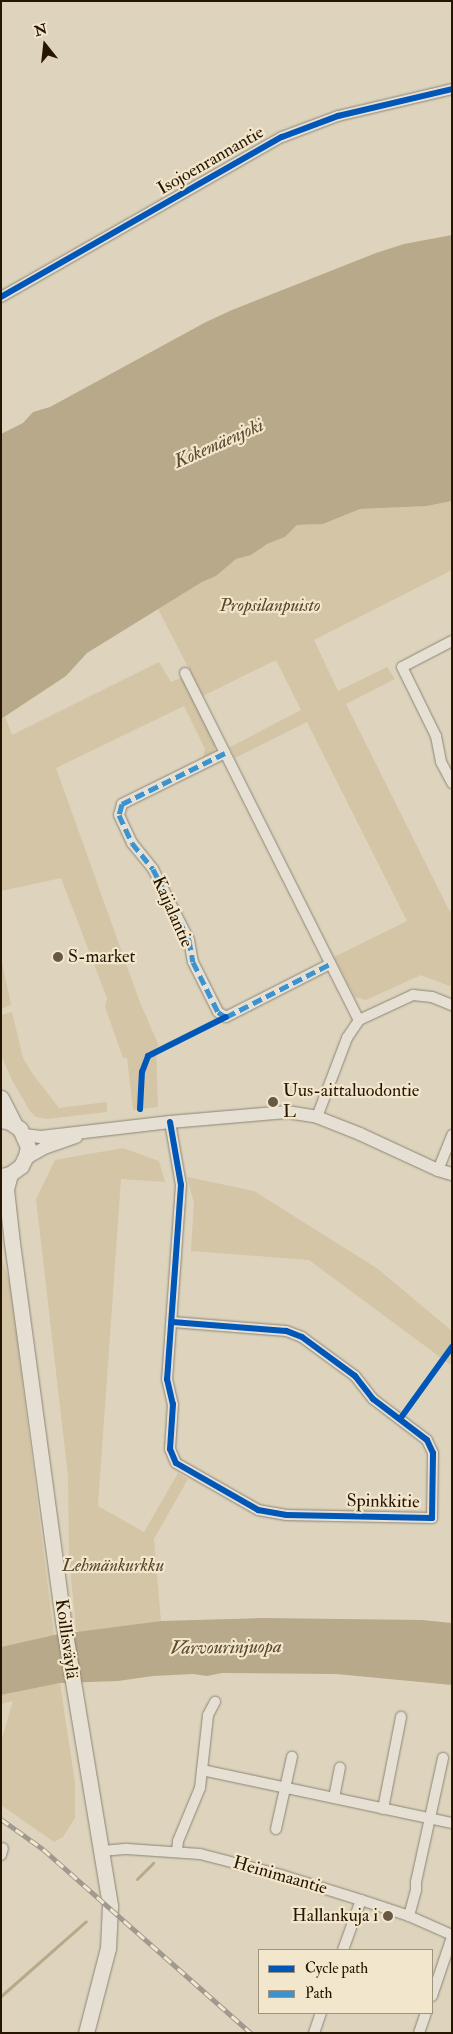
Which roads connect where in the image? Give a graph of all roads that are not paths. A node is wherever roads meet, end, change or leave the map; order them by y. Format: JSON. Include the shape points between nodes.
{"nodes":[{"id":1,"x":452,"y":89,"type":"edge"},
{"id":2,"x":1,"y":297,"type":"edge"},
{"id":3,"x":452,"y":641,"type":"edge"},
{"id":4,"x":185,"y":673,"type":"dead end"},
{"id":5,"x":225,"y":753,"type":"junction"},
{"id":6,"x":452,"y":783,"type":"edge"},
{"id":7,"x":330,"y":964,"type":"junction"},
{"id":8,"x":452,"y":1005,"type":"edge"},
{"id":9,"x":359,"y":1020,"type":"junction"},
{"id":10,"x":1,"y":1098,"type":"edge"},
{"id":11,"x":317,"y":1117,"type":"junction"},
{"id":12,"x":170,"y":1122,"type":"junction"},
{"id":13,"x":14,"y":1127,"type":"edge"},
{"id":14,"x":108,"y":1129,"type":"junction"},
{"id":15,"x":452,"y":1134,"type":"edge"},
{"id":16,"x":25,"y":1160,"type":"junction"},
{"id":17,"x":438,"y":1170,"type":"junction"},
{"id":18,"x":452,"y":1174,"type":"edge"},
{"id":19,"x":6,"y":1175,"type":"edge"},
{"id":20,"x":1,"y":1210,"type":"edge"},
{"id":21,"x":12,"y":1243,"type":"junction"},
{"id":22,"x":172,"y":1322,"type":"junction"},
{"id":23,"x":215,"y":1702,"type":"dead end"},
{"id":24,"x":401,"y":1717,"type":"dead end"},
{"id":25,"x":292,"y":1757,"type":"dead end"},
{"id":26,"x":442,"y":1758,"type":"dead end"},
{"id":27,"x":340,"y":1768,"type":"dead end"},
{"id":28,"x":202,"y":1770,"type":"junction"},
{"id":29,"x":285,"y":1788,"type":"junction"},
{"id":30,"x":334,"y":1798,"type":"junction"},
{"id":31,"x":382,"y":1809,"type":"junction"},
{"id":32,"x":430,"y":1819,"type":"junction"},
{"id":33,"x":452,"y":1824,"type":"edge"},
{"id":34,"x":276,"y":1829,"type":"dead end"},
{"id":35,"x":102,"y":1851,"type":"junction"},
{"id":36,"x":177,"y":1851,"type":"junction"},
{"id":37,"x":361,"y":1900,"type":"junction"},
{"id":38,"x":409,"y":1916,"type":"junction"},
{"id":39,"x":452,"y":1936,"type":"edge"},
{"id":40,"x":343,"y":1949,"type":"edge"},
{"id":41,"x":433,"y":1993,"type":"edge"},
{"id":42,"x":321,"y":2014,"type":"edge"},
{"id":43,"x":426,"y":2014,"type":"edge"},
{"id":44,"x":86,"y":2033,"type":"edge"},
{"id":45,"x":314,"y":2033,"type":"edge"},
{"id":46,"x":419,"y":2033,"type":"edge"}],
"edges":[{"from":1,"to":2,"type":"street","name":"Isojoenrannantie","via":[[338,116],[282,137]]},
{"from":3,"to":6,"type":"street","via":[[402,667],[436,736],[441,762]]},
{"from":4,"to":5,"type":"street"},
{"from":5,"to":7,"type":"street"},
{"from":5,"to":7,"type":"street","name":"Kaijalantie","via":[[122,804],[119,815],[132,843],[154,869],[189,940],[193,962],[218,1012],[226,1017]]},
{"from":7,"to":9,"type":"street"},
{"from":8,"to":9,"type":"street","via":[[432,997],[413,995]]},
{"from":9,"to":11,"type":"street","via":[[346,1038]]},
{"from":10,"to":13,"type":"main road"},
{"from":11,"to":12,"type":"street","via":[[287,1112]]},
{"from":11,"to":17,"type":"street"},
{"from":12,"to":14,"type":"street"},
{"from":12,"to":22,"type":"street","name":"Spinkkitie","via":[[181,1185]]},
{"from":13,"to":14,"type":"street","via":[[41,1137]]},
{"from":13,"to":16,"type":"main road","via":[[28,1147]]},
{"from":14,"to":16,"type":"street","via":[[44,1148]]},
{"from":15,"to":17,"type":"street"},
{"from":16,"to":19,"type":"main road"},
{"from":17,"to":18,"type":"street"},
{"from":19,"to":21,"type":"main road","name":"Koillisväylä"},
{"from":20,"to":21,"type":"main road","name":"Koillisväylä"},
{"from":21,"to":35,"type":"main road","name":"Koillisväylä","via":[[63,1621],[91,1803]]},
{"from":22,"to":22,"type":"street","name":"Spinkkitie","via":[[166,1378],[173,1404],[170,1449],[176,1463],[258,1510],[287,1515],[432,1518],[433,1452],[427,1440],[373,1399],[355,1376],[302,1337],[286,1331]]},
{"from":23,"to":28,"type":"street","via":[[208,1716]]},
{"from":24,"to":31,"type":"street"},
{"from":25,"to":29,"type":"street"},
{"from":26,"to":32,"type":"street"},
{"from":27,"to":30,"type":"street"},
{"from":28,"to":29,"type":"street"},
{"from":28,"to":36,"type":"street"},
{"from":29,"to":30,"type":"street"},
{"from":29,"to":34,"type":"street"},
{"from":30,"to":31,"type":"street"},
{"from":31,"to":32,"type":"street"},
{"from":32,"to":33,"type":"street"},
{"from":32,"to":38,"type":"street"},
{"from":35,"to":36,"type":"street","name":"Heinimaantie","via":[[127,1848]]},
{"from":35,"to":44,"type":"main road","name":"Koillisväylä","via":[[110,1906],[108,1948]]},
{"from":36,"to":37,"type":"street","name":"Heinimaantie","via":[[223,1859]]},
{"from":37,"to":38,"type":"street","name":"Heinimaantie"},
{"from":37,"to":40,"type":"street"},
{"from":38,"to":39,"type":"street","name":"Heinimaantie"},
{"from":39,"to":41,"type":"street"},
{"from":42,"to":45,"type":"street"},
{"from":43,"to":46,"type":"street"}]}
